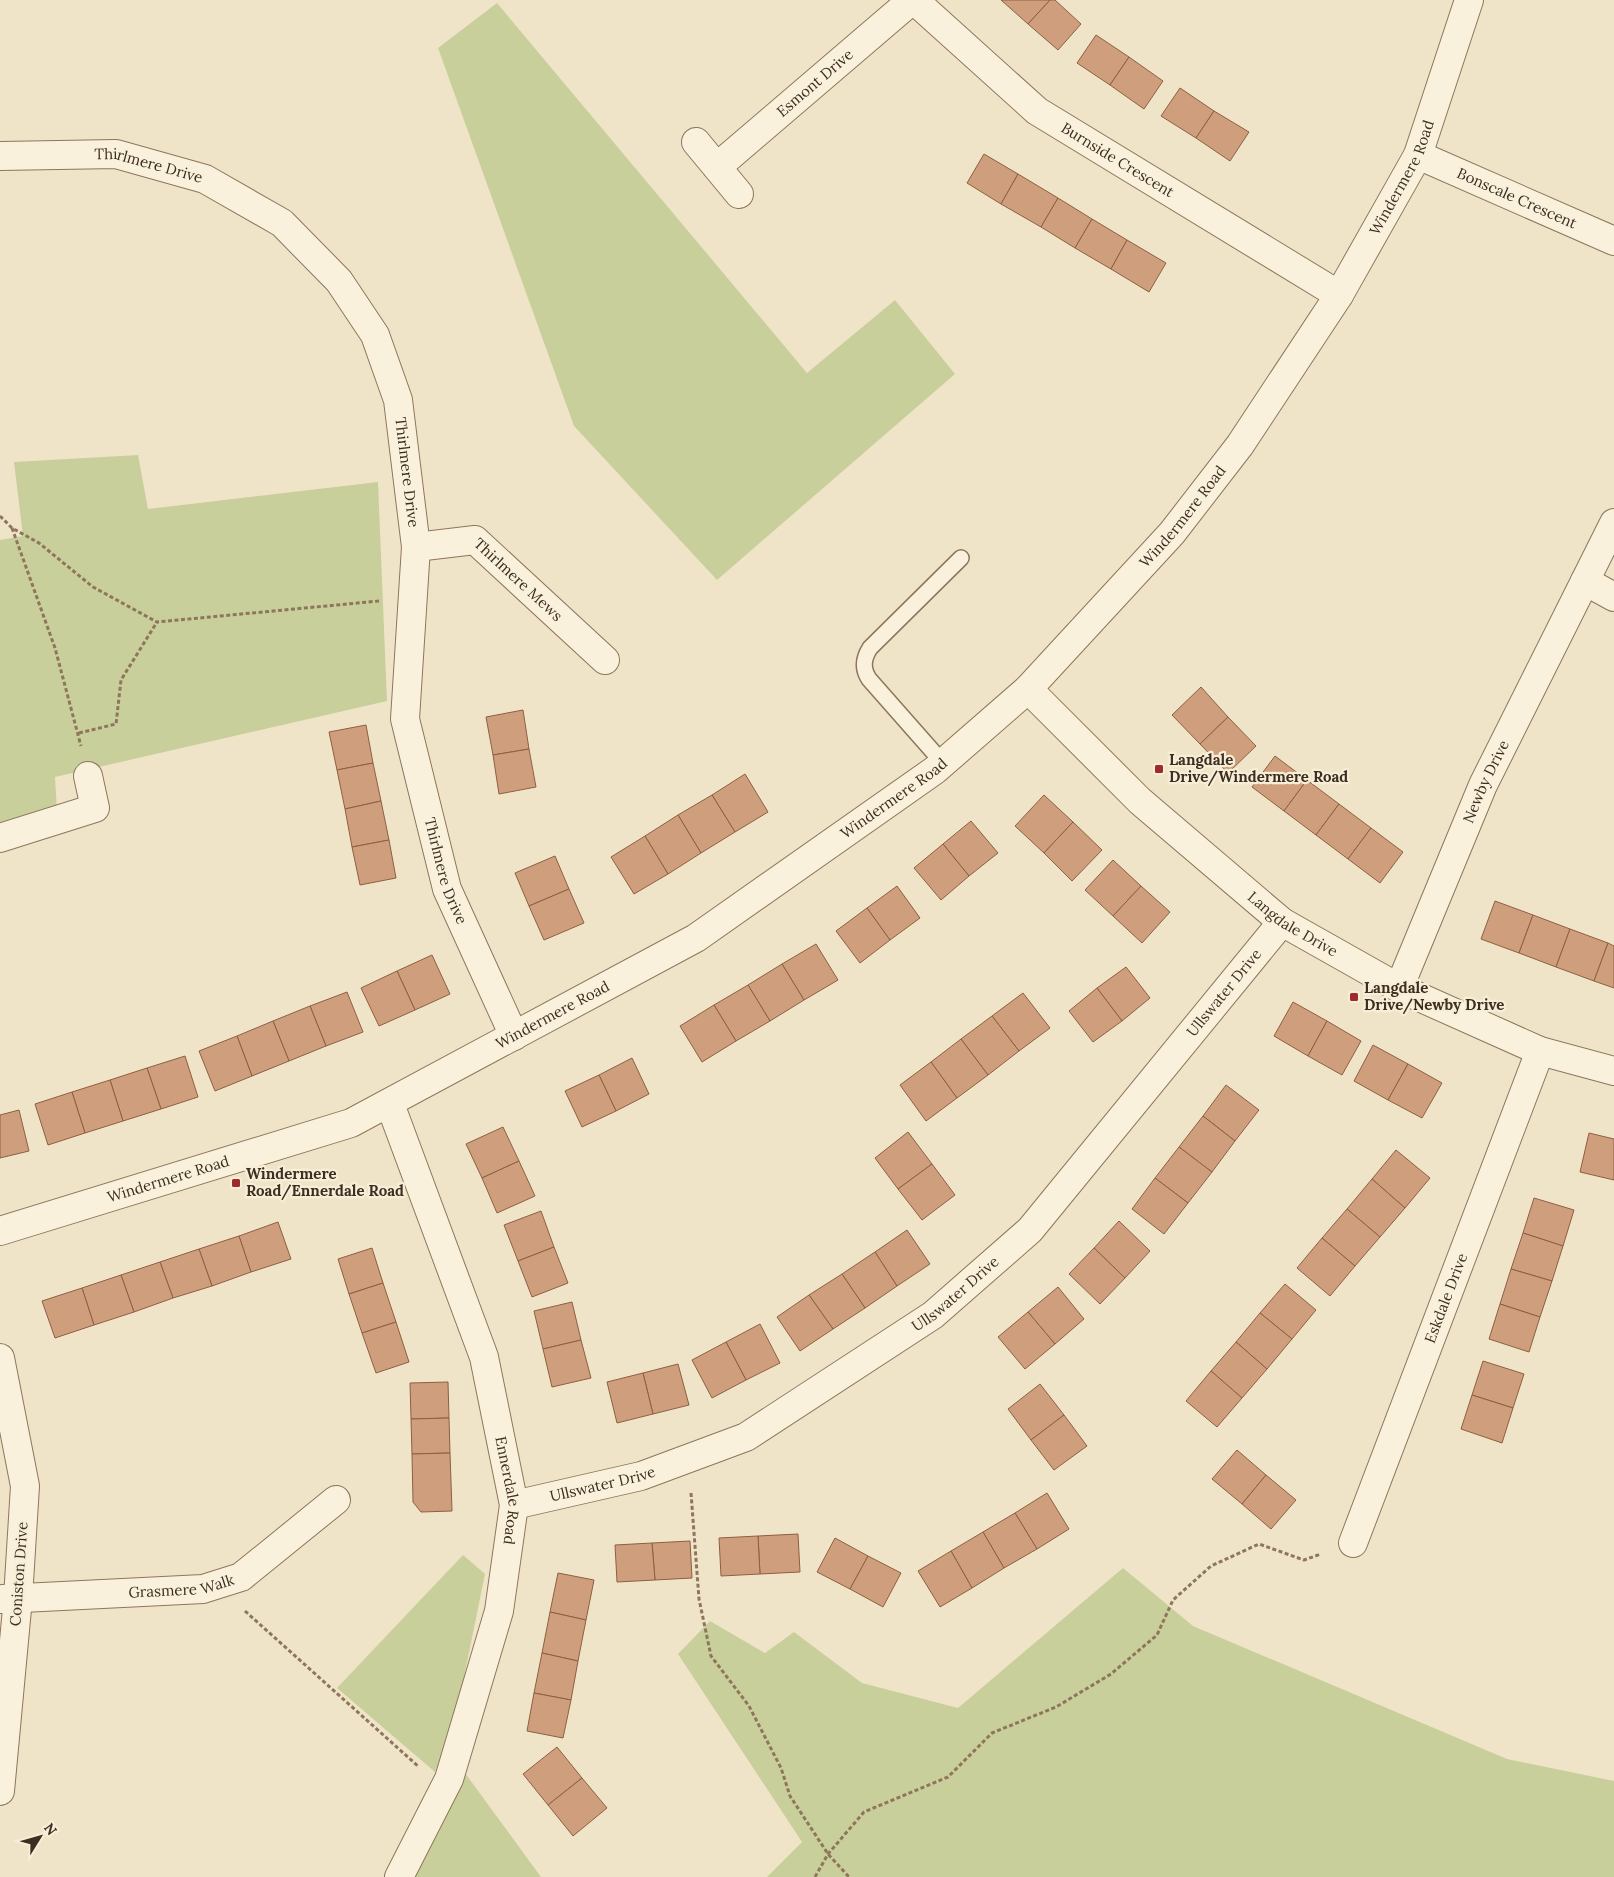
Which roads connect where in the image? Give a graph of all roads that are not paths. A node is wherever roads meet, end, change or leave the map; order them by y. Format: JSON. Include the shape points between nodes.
{"nodes":[{"id":1,"x":913,"y":0,"type":"edge"},
{"id":2,"x":1469,"y":0,"type":"edge"},
{"id":3,"x":696,"y":142,"type":"dead end"},
{"id":4,"x":1418,"y":154,"type":"junction"},
{"id":5,"x":0,"y":156,"type":"edge"},
{"id":6,"x":717,"y":167,"type":"junction"},
{"id":7,"x":739,"y":194,"type":"dead end"},
{"id":8,"x":1614,"y":241,"type":"edge"},
{"id":9,"x":1339,"y":295,"type":"junction"},
{"id":10,"x":1614,"y":524,"type":"edge"},
{"id":11,"x":416,"y":546,"type":"junction"},
{"id":12,"x":961,"y":558,"type":"dead end"},
{"id":13,"x":1585,"y":581,"type":"junction"},
{"id":14,"x":1614,"y":597,"type":"edge"},
{"id":15,"x":605,"y":660,"type":"dead end"},
{"id":16,"x":1028,"y":689,"type":"junction"},
{"id":17,"x":943,"y":763,"type":"junction"},
{"id":18,"x":88,"y":776,"type":"dead end"},
{"id":19,"x":0,"y":838,"type":"edge"},
{"id":20,"x":1282,"y":922,"type":"junction"},
{"id":21,"x":1399,"y":988,"type":"junction"},
{"id":22,"x":514,"y":1036,"type":"junction"},
{"id":23,"x":1540,"y":1051,"type":"junction"},
{"id":24,"x":1614,"y":1072,"type":"edge"},
{"id":25,"x":390,"y":1104,"type":"junction"},
{"id":26,"x":0,"y":1231,"type":"edge"},
{"id":27,"x":0,"y":1358,"type":"edge"},
{"id":28,"x":336,"y":1500,"type":"dead end"},
{"id":29,"x":514,"y":1505,"type":"junction"},
{"id":30,"x":1353,"y":1543,"type":"road end"},
{"id":31,"x":9,"y":1599,"type":"edge"},
{"id":32,"x":0,"y":1791,"type":"edge"},
{"id":33,"x":399,"y":1877,"type":"edge"}],
"edges":[{"from":1,"to":6,"type":"street","name":"Esmont Drive"},
{"from":1,"to":9,"type":"street","name":"Burnside Crescent","via":[[1037,111]]},
{"from":2,"to":4,"type":"street","name":"Windermere Road"},
{"from":3,"to":6,"type":"street"},
{"from":4,"to":8,"type":"street","name":"Bonscale Crescent"},
{"from":4,"to":9,"type":"street","name":"Windermere Road"},
{"from":5,"to":11,"type":"street","name":"Thirlmere Drive","via":[[116,154],[205,178],[282,223],[339,282],[375,335],[398,400]]},
{"from":6,"to":7,"type":"street"},
{"from":9,"to":16,"type":"street","name":"Windermere Road","via":[[1240,445],[1172,533]]},
{"from":10,"to":13,"type":"street","name":"Newby Drive"},
{"from":11,"to":15,"type":"street","name":"Thirlmere Mews","via":[[475,540]]},
{"from":11,"to":22,"type":"street","name":"Thirlmere Drive","via":[[405,719],[447,889]]},
{"from":12,"to":17,"type":"lane","via":[[870,648],[864,663],[864,672],[869,679]]},
{"from":13,"to":14,"type":"street"},
{"from":13,"to":21,"type":"street","name":"Newby Drive","via":[[1483,785]]},
{"from":16,"to":17,"type":"street","name":"Windermere Road"},
{"from":16,"to":20,"type":"street","name":"Langdale Drive","via":[[1140,801]]},
{"from":17,"to":22,"type":"street","name":"Windermere Road","via":[[696,938]]},
{"from":18,"to":19,"type":"street","via":[[95,808]]},
{"from":20,"to":21,"type":"street","name":"Langdale Drive"},
{"from":20,"to":29,"type":"street","name":"Ullswater Drive","via":[[1030,1230],[933,1315],[746,1437],[641,1476]]},
{"from":21,"to":23,"type":"street","name":"Langdale Drive"},
{"from":22,"to":25,"type":"street","name":"Windermere Road"},
{"from":23,"to":24,"type":"street","name":"Langdale Drive"},
{"from":23,"to":30,"type":"street","name":"Eskdale Drive"},
{"from":25,"to":26,"type":"street","name":"Windermere Road","via":[[351,1123]]},
{"from":25,"to":29,"type":"street","name":"Ennerdale Road","via":[[484,1357]]},
{"from":27,"to":31,"type":"street","name":"Coniston Drive","via":[[25,1486]]},
{"from":28,"to":31,"type":"street","name":"Grasmere Walk","via":[[241,1577],[204,1589]]},
{"from":29,"to":33,"type":"street","name":"Ennerdale Road","via":[[499,1611],[449,1779]]},
{"from":31,"to":32,"type":"street","name":"Coniston Drive"}]}
